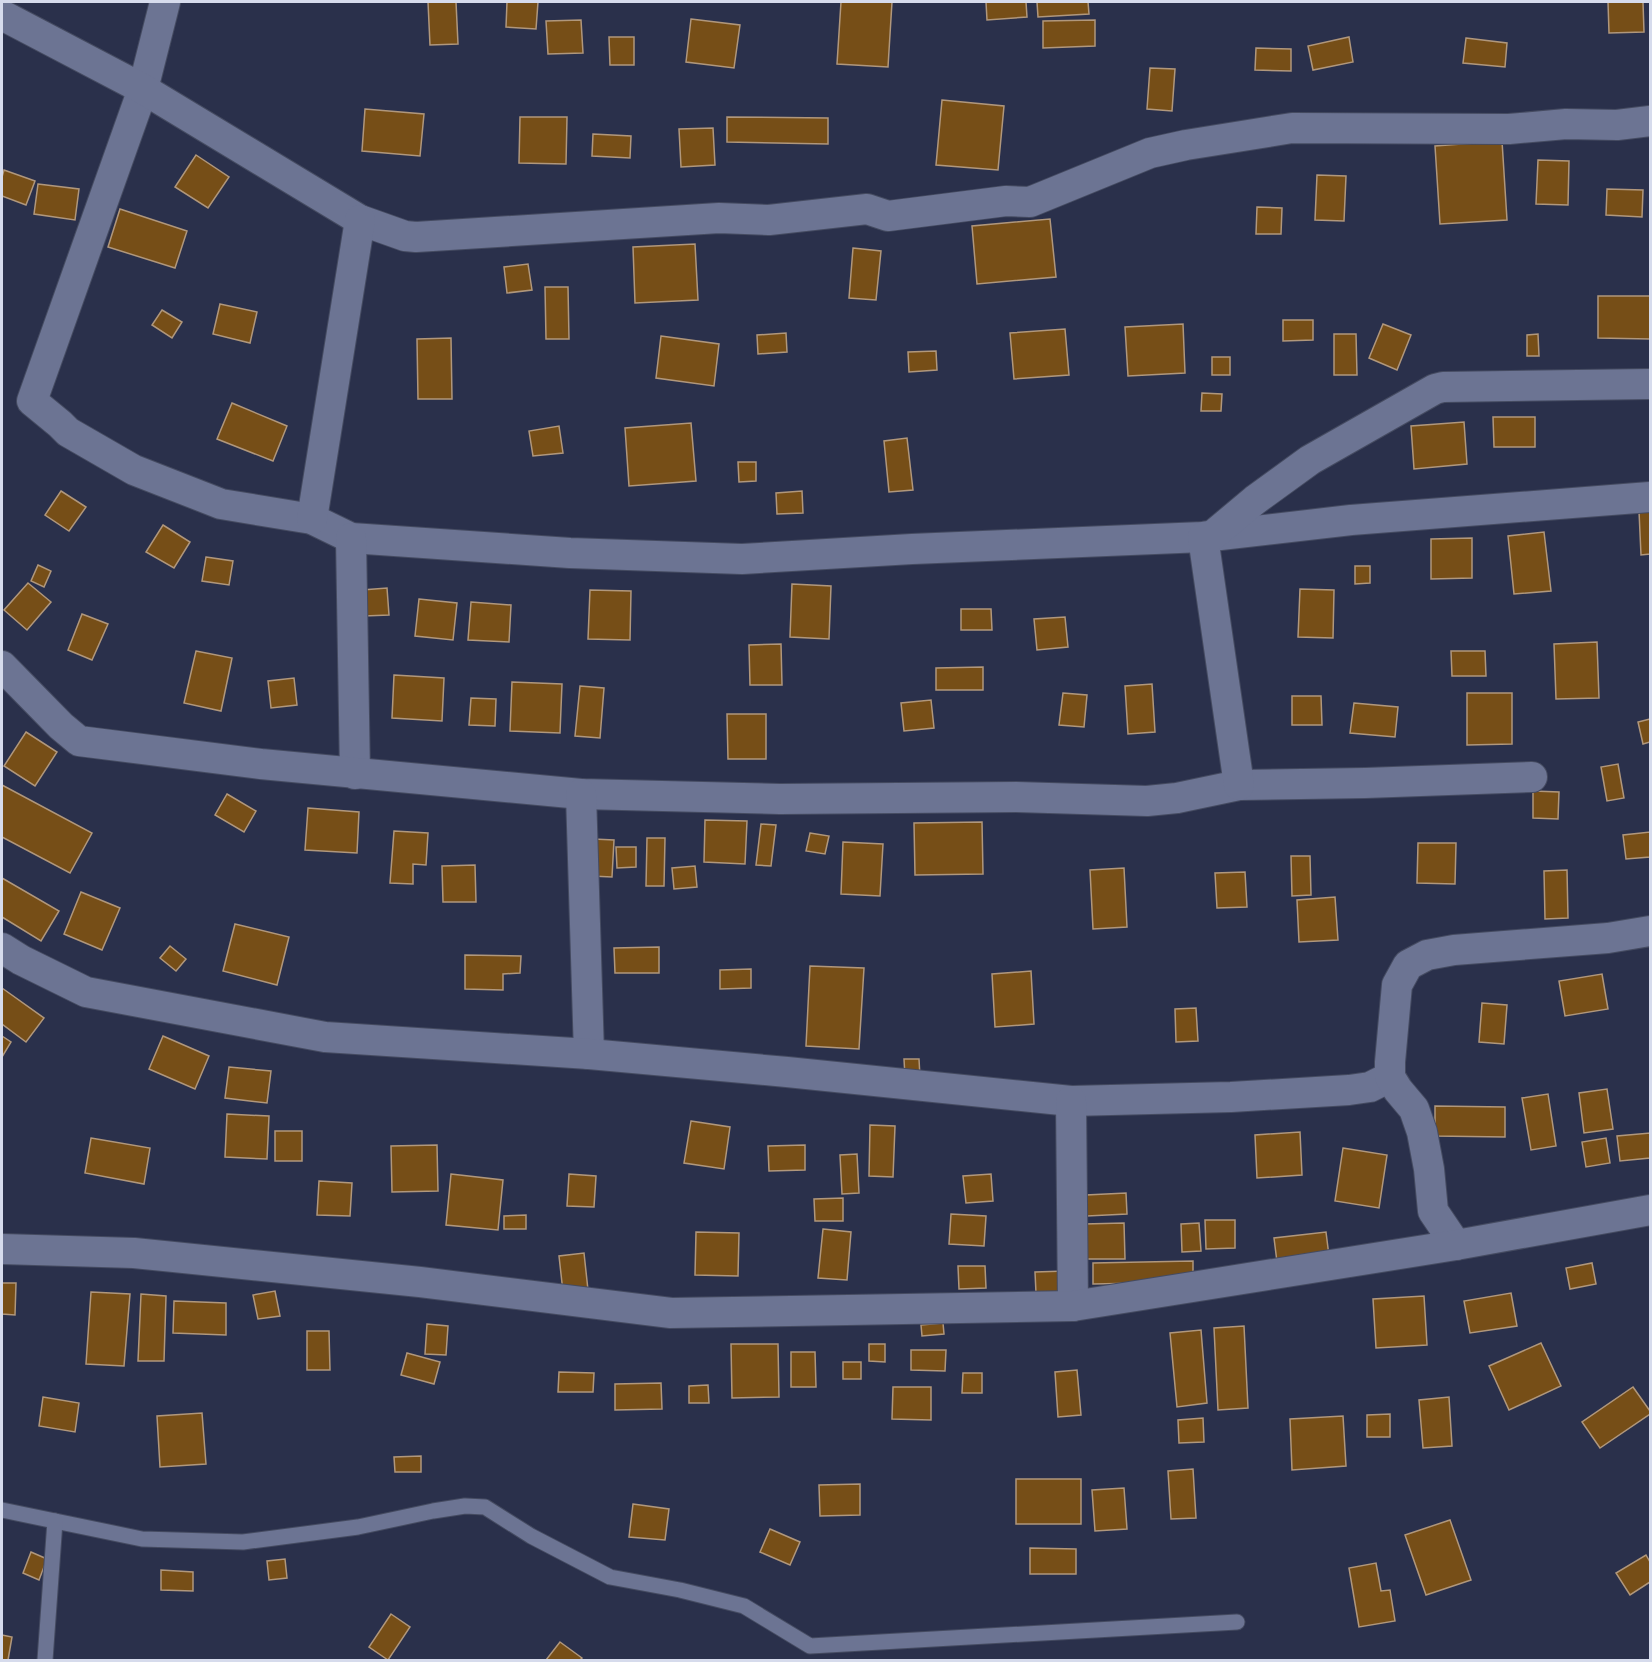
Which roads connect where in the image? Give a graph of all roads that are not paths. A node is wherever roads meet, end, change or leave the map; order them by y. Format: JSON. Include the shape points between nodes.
{"nodes":[{"id":1,"x":165,"y":2,"type":"edge"},
{"id":2,"x":2,"y":15,"type":"edge"},
{"id":3,"x":143,"y":89,"type":"junction"},
{"id":4,"x":1650,"y":121,"type":"edge"},
{"id":5,"x":360,"y":220,"type":"junction"},
{"id":6,"x":1650,"y":384,"type":"edge"},
{"id":7,"x":1650,"y":497,"type":"edge"},
{"id":8,"x":312,"y":519,"type":"junction"},
{"id":9,"x":1208,"y":537,"type":"junction"},
{"id":10,"x":351,"y":538,"type":"junction"},
{"id":11,"x":2,"y":666,"type":"edge"},
{"id":12,"x":355,"y":774,"type":"junction"},
{"id":13,"x":1532,"y":777,"type":"dead end"},
{"id":14,"x":1239,"y":785,"type":"junction"},
{"id":15,"x":581,"y":794,"type":"junction"},
{"id":16,"x":1650,"y":931,"type":"edge"},
{"id":17,"x":2,"y":948,"type":"edge"},
{"id":18,"x":589,"y":1054,"type":"junction"},
{"id":19,"x":1390,"y":1077,"type":"junction"},
{"id":20,"x":1071,"y":1101,"type":"junction"},
{"id":21,"x":1650,"y":1210,"type":"edge"},
{"id":22,"x":1456,"y":1245,"type":"junction"},
{"id":23,"x":2,"y":1249,"type":"edge"},
{"id":24,"x":1073,"y":1306,"type":"junction"},
{"id":25,"x":2,"y":1510,"type":"edge"},
{"id":26,"x":55,"y":1521,"type":"junction"},
{"id":27,"x":1237,"y":1622,"type":"dead end"},
{"id":28,"x":45,"y":1660,"type":"edge"}],
"edges":[{"from":1,"to":3,"type":"street"},
{"from":2,"to":3,"type":"street"},
{"from":3,"to":5,"type":"street"},
{"from":3,"to":8,"type":"street","via":[[32,401],[68,432],[134,470],[221,504]]},
{"from":4,"to":5,"type":"street","via":[[1509,129],[1292,128],[1150,153],[1030,202],[1006,201],[888,216],[867,209],[769,220],[719,218],[416,237]]},
{"from":5,"to":8,"type":"street"},
{"from":6,"to":9,"type":"street","via":[[1435,389],[1310,459]]},
{"from":7,"to":9,"type":"street","via":[[1350,520]]},
{"from":8,"to":10,"type":"street"},
{"from":9,"to":10,"type":"street","via":[[742,559],[570,553]]},
{"from":9,"to":14,"type":"street"},
{"from":10,"to":12,"type":"street"},
{"from":11,"to":12,"type":"street","via":[[79,741]]},
{"from":12,"to":15,"type":"street"},
{"from":13,"to":14,"type":"street"},
{"from":14,"to":15,"type":"street","via":[[1147,801],[1016,797],[780,800]]},
{"from":15,"to":18,"type":"street"},
{"from":16,"to":19,"type":"street","via":[[1454,951],[1427,955],[1408,965],[1397,986]]},
{"from":17,"to":18,"type":"street","via":[[86,992],[325,1038]]},
{"from":18,"to":20,"type":"street"},
{"from":19,"to":20,"type":"street","via":[[1370,1087],[1349,1090]]},
{"from":19,"to":22,"type":"street","via":[[1414,1110],[1429,1169],[1433,1211]]},
{"from":20,"to":24,"type":"street"},
{"from":21,"to":22,"type":"street"},
{"from":22,"to":24,"type":"street"},
{"from":23,"to":24,"type":"street","via":[[134,1253],[671,1313]]},
{"from":25,"to":26,"type":"lane"},
{"from":26,"to":27,"type":"lane","via":[[142,1539],[243,1542],[358,1527],[432,1510],[485,1507],[610,1577],[744,1606],[810,1646]]},
{"from":26,"to":28,"type":"lane"}]}
